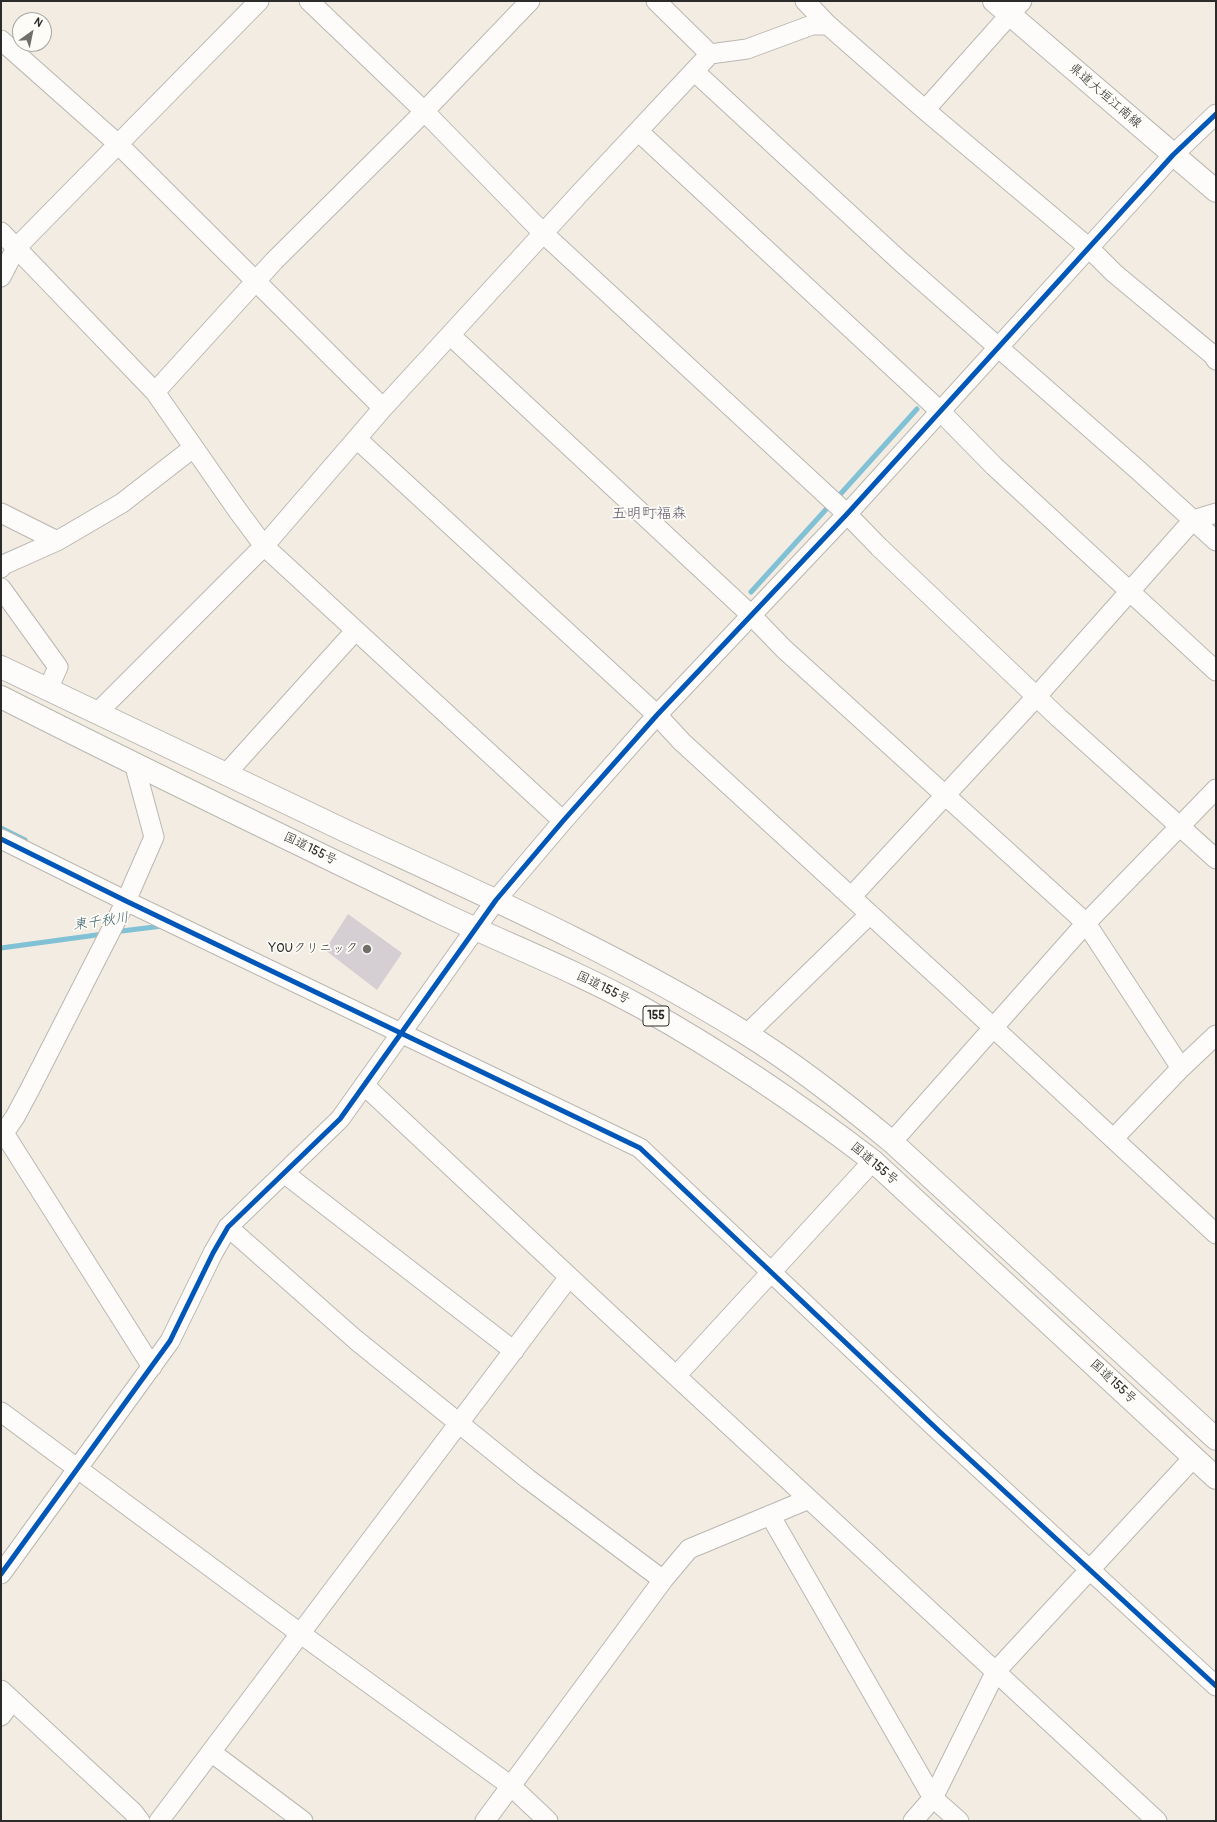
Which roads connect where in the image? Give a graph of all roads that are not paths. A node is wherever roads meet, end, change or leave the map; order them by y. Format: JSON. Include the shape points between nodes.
{"nodes":[{"id":1,"x":259,"y":1,"type":"edge"},
{"id":2,"x":310,"y":1,"type":"edge"},
{"id":3,"x":530,"y":1,"type":"edge"},
{"id":4,"x":656,"y":1,"type":"edge"},
{"id":5,"x":805,"y":1,"type":"edge"},
{"id":6,"x":1008,"y":6,"type":"edge"},
{"id":7,"x":828,"y":25,"type":"junction"},
{"id":8,"x":1,"y":40,"type":"edge"},
{"id":9,"x":710,"y":54,"type":"junction"},
{"id":10,"x":694,"y":71,"type":"junction"},
{"id":11,"x":925,"y":110,"type":"junction"},
{"id":12,"x":424,"y":111,"type":"junction"},
{"id":13,"x":1216,"y":114,"type":"edge"},
{"id":14,"x":638,"y":131,"type":"junction"},
{"id":15,"x":118,"y":144,"type":"junction"},
{"id":16,"x":1173,"y":155,"type":"junction"},
{"id":17,"x":1216,"y":191,"type":"edge"},
{"id":18,"x":1,"y":232,"type":"edge"},
{"id":19,"x":543,"y":233,"type":"junction"},
{"id":20,"x":1088,"y":247,"type":"junction"},
{"id":21,"x":16,"y":248,"type":"junction"},
{"id":22,"x":1,"y":277,"type":"edge"},
{"id":23,"x":255,"y":282,"type":"junction"},
{"id":24,"x":450,"y":335,"type":"junction"},
{"id":25,"x":998,"y":348,"type":"junction"},
{"id":26,"x":1215,"y":356,"type":"edge"},
{"id":27,"x":155,"y":392,"type":"junction"},
{"id":28,"x":383,"y":408,"type":"junction"},
{"id":29,"x":940,"y":410,"type":"junction"},
{"id":30,"x":357,"y":439,"type":"junction"},
{"id":31,"x":194,"y":448,"type":"junction"},
{"id":32,"x":1,"y":513,"type":"edge"},
{"id":33,"x":1216,"y":513,"type":"edge"},
{"id":34,"x":847,"y":514,"type":"junction"},
{"id":35,"x":1193,"y":520,"type":"junction"},
{"id":36,"x":57,"y":541,"type":"junction"},
{"id":37,"x":1216,"y":541,"type":"edge"},
{"id":38,"x":264,"y":546,"type":"junction"},
{"id":39,"x":1,"y":568,"type":"edge"},
{"id":40,"x":1,"y":588,"type":"edge"},
{"id":41,"x":1131,"y":592,"type":"junction"},
{"id":42,"x":751,"y":615,"type":"junction"},
{"id":43,"x":355,"y":631,"type":"junction"},
{"id":44,"x":1,"y":667,"type":"edge"},
{"id":45,"x":1216,"y":671,"type":"edge"},
{"id":46,"x":48,"y":689,"type":"junction"},
{"id":47,"x":1037,"y":696,"type":"junction"},
{"id":48,"x":1,"y":697,"type":"edge"},
{"id":49,"x":97,"y":713,"type":"junction"},
{"id":50,"x":657,"y":715,"type":"junction"},
{"id":51,"x":134,"y":763,"type":"junction"},
{"id":52,"x":225,"y":774,"type":"junction"},
{"id":53,"x":1216,"y":789,"type":"edge"},
{"id":54,"x":945,"y":795,"type":"junction"},
{"id":55,"x":563,"y":821,"type":"junction"},
{"id":56,"x":1181,"y":827,"type":"junction"},
{"id":57,"x":1,"y":838,"type":"edge"},
{"id":58,"x":1216,"y":859,"type":"edge"},
{"id":59,"x":851,"y":896,"type":"junction"},
{"id":60,"x":496,"y":900,"type":"junction"},
{"id":61,"x":126,"y":901,"type":"junction"},
{"id":62,"x":870,"y":914,"type":"junction"},
{"id":63,"x":1086,"y":923,"type":"junction"},
{"id":64,"x":476,"y":930,"type":"junction"},
{"id":65,"x":992,"y":1027,"type":"junction"},
{"id":66,"x":400,"y":1033,"type":"junction"},
{"id":67,"x":747,"y":1034,"type":"junction"},
{"id":68,"x":1216,"y":1035,"type":"edge"},
{"id":69,"x":1182,"y":1068,"type":"junction"},
{"id":70,"x":364,"y":1085,"type":"junction"},
{"id":71,"x":8,"y":1113,"type":"edge"},
{"id":72,"x":2,"y":1135,"type":"edge"},
{"id":73,"x":1113,"y":1139,"type":"junction"},
{"id":74,"x":892,"y":1142,"type":"junction"},
{"id":75,"x":873,"y":1161,"type":"junction"},
{"id":76,"x":284,"y":1173,"type":"junction"},
{"id":77,"x":228,"y":1227,"type":"junction"},
{"id":78,"x":1216,"y":1234,"type":"edge"},
{"id":79,"x":772,"y":1273,"type":"junction"},
{"id":80,"x":569,"y":1276,"type":"junction"},
{"id":81,"x":514,"y":1350,"type":"junction"},
{"id":82,"x":152,"y":1367,"type":"junction"},
{"id":83,"x":676,"y":1376,"type":"junction"},
{"id":84,"x":1,"y":1412,"type":"edge"},
{"id":85,"x":459,"y":1424,"type":"junction"},
{"id":86,"x":1215,"y":1436,"type":"edge"},
{"id":87,"x":1194,"y":1457,"type":"junction"},
{"id":88,"x":77,"y":1469,"type":"junction"},
{"id":89,"x":1216,"y":1478,"type":"edge"},
{"id":90,"x":810,"y":1499,"type":"junction"},
{"id":91,"x":770,"y":1515,"type":"junction"},
{"id":92,"x":1090,"y":1570,"type":"junction"},
{"id":93,"x":1,"y":1574,"type":"edge"},
{"id":94,"x":663,"y":1580,"type":"junction"},
{"id":95,"x":301,"y":1634,"type":"junction"},
{"id":96,"x":996,"y":1671,"type":"junction"},
{"id":97,"x":1216,"y":1686,"type":"edge"},
{"id":98,"x":7,"y":1696,"type":"edge"},
{"id":99,"x":1,"y":1716,"type":"edge"},
{"id":100,"x":212,"y":1752,"type":"junction"},
{"id":101,"x":511,"y":1786,"type":"junction"},
{"id":102,"x":933,"y":1798,"type":"junction"},
{"id":103,"x":140,"y":1821,"type":"edge"},
{"id":104,"x":159,"y":1821,"type":"edge"},
{"id":105,"x":303,"y":1821,"type":"edge"},
{"id":106,"x":485,"y":1821,"type":"edge"},
{"id":107,"x":548,"y":1821,"type":"edge"},
{"id":108,"x":913,"y":1821,"type":"edge"},
{"id":109,"x":959,"y":1821,"type":"edge"},
{"id":110,"x":1157,"y":1821,"type":"edge"}],
"edges":[{"from":1,"to":15,"type":"street"},
{"from":2,"to":12,"type":"street"},
{"from":3,"to":12,"type":"street"},
{"from":4,"to":9,"type":"street"},
{"from":5,"to":7,"type":"street"},
{"from":6,"to":11,"type":"street"},
{"from":6,"to":16,"type":"main road","name":"県道大垣江南線"},
{"from":7,"to":9,"type":"street","via":[[812,25],[747,49]]},
{"from":7,"to":11,"type":"street"},
{"from":8,"to":15,"type":"street"},
{"from":9,"to":10,"type":"street"},
{"from":10,"to":14,"type":"street"},
{"from":10,"to":25,"type":"street"},
{"from":11,"to":20,"type":"street"},
{"from":12,"to":19,"type":"street"},
{"from":12,"to":23,"type":"street"},
{"from":13,"to":16,"type":"street"},
{"from":14,"to":19,"type":"street"},
{"from":14,"to":29,"type":"street"},
{"from":15,"to":21,"type":"street"},
{"from":15,"to":23,"type":"street"},
{"from":16,"to":17,"type":"main road","name":"県道大垣江南線"},
{"from":16,"to":20,"type":"street"},
{"from":18,"to":21,"type":"street"},
{"from":19,"to":24,"type":"street"},
{"from":19,"to":34,"type":"street"},
{"from":20,"to":25,"type":"street"},
{"from":20,"to":26,"type":"street","via":[[1114,273]]},
{"from":21,"to":22,"type":"street"},
{"from":21,"to":27,"type":"street"},
{"from":23,"to":27,"type":"street"},
{"from":23,"to":28,"type":"street"},
{"from":24,"to":28,"type":"street"},
{"from":24,"to":42,"type":"street"},
{"from":25,"to":29,"type":"street"},
{"from":25,"to":35,"type":"street"},
{"from":27,"to":31,"type":"street"},
{"from":28,"to":30,"type":"street"},
{"from":29,"to":34,"type":"street"},
{"from":29,"to":41,"type":"street","via":[[994,466]]},
{"from":30,"to":38,"type":"street"},
{"from":30,"to":50,"type":"street"},
{"from":31,"to":36,"type":"street","via":[[122,502]]},
{"from":31,"to":38,"type":"street"},
{"from":32,"to":36,"type":"street"},
{"from":33,"to":35,"type":"street"},
{"from":34,"to":42,"type":"street"},
{"from":34,"to":47,"type":"street"},
{"from":35,"to":37,"type":"street"},
{"from":35,"to":41,"type":"street"},
{"from":36,"to":39,"type":"street"},
{"from":38,"to":43,"type":"street"},
{"from":38,"to":49,"type":"street"},
{"from":40,"to":46,"type":"street","via":[[58,667]]},
{"from":41,"to":45,"type":"street"},
{"from":41,"to":47,"type":"street"},
{"from":42,"to":50,"type":"street"},
{"from":42,"to":54,"type":"street","via":[[784,649]]},
{"from":43,"to":52,"type":"street"},
{"from":43,"to":55,"type":"street"},
{"from":44,"to":46,"type":"main road","name":"国道155号","number":"155"},
{"from":46,"to":49,"type":"main road","name":"国道155号","number":"155"},
{"from":47,"to":54,"type":"street"},
{"from":47,"to":56,"type":"street"},
{"from":48,"to":51,"type":"main road","name":"国道155号","number":"155"},
{"from":49,"to":52,"type":"main road","name":"国道155号","number":"155"},
{"from":50,"to":55,"type":"street"},
{"from":50,"to":59,"type":"street","via":[[682,742]]},
{"from":51,"to":61,"type":"street","via":[[154,837]]},
{"from":51,"to":64,"type":"main road","name":"国道155号","number":"155"},
{"from":52,"to":60,"type":"main road","name":"国道155号","number":"155"},
{"from":53,"to":56,"type":"street"},
{"from":54,"to":59,"type":"street"},
{"from":54,"to":63,"type":"street"},
{"from":55,"to":60,"type":"street"},
{"from":56,"to":58,"type":"street"},
{"from":56,"to":63,"type":"street"},
{"from":57,"to":61,"type":"street"},
{"from":59,"to":62,"type":"street"},
{"from":60,"to":64,"type":"street"},
{"from":60,"to":67,"type":"main road","name":"国道155号","number":"155","via":[[655,980]]},
{"from":61,"to":66,"type":"street"},
{"from":61,"to":71,"type":"street"},
{"from":62,"to":65,"type":"street"},
{"from":62,"to":67,"type":"street"},
{"from":63,"to":65,"type":"street"},
{"from":63,"to":69,"type":"street"},
{"from":64,"to":66,"type":"street"},
{"from":64,"to":75,"type":"main road","name":"国道155号","number":"155","via":[[640,1006],[736,1064],[825,1124]]},
{"from":65,"to":73,"type":"street"},
{"from":65,"to":74,"type":"street"},
{"from":66,"to":70,"type":"street"},
{"from":66,"to":79,"type":"street","via":[[640,1148]]},
{"from":67,"to":74,"type":"main road","name":"国道155号","number":"155","via":[[838,1098]]},
{"from":68,"to":69,"type":"street"},
{"from":69,"to":73,"type":"street"},
{"from":70,"to":76,"type":"street","via":[[340,1119]]},
{"from":70,"to":80,"type":"street"},
{"from":71,"to":72,"type":"street"},
{"from":72,"to":82,"type":"street"},
{"from":73,"to":78,"type":"street"},
{"from":74,"to":86,"type":"main road","name":"国道155号","number":"155"},
{"from":75,"to":79,"type":"street"},
{"from":75,"to":87,"type":"main road","name":"国道155号","number":"155"},
{"from":76,"to":77,"type":"street"},
{"from":76,"to":81,"type":"street"},
{"from":77,"to":82,"type":"street","via":[[170,1341]]},
{"from":77,"to":85,"type":"street","via":[[356,1340]]},
{"from":79,"to":83,"type":"street"},
{"from":79,"to":92,"type":"street"},
{"from":80,"to":81,"type":"street"},
{"from":80,"to":83,"type":"street"},
{"from":81,"to":85,"type":"street"},
{"from":82,"to":88,"type":"street"},
{"from":83,"to":90,"type":"street"},
{"from":84,"to":88,"type":"street"},
{"from":85,"to":94,"type":"street"},
{"from":85,"to":95,"type":"street"},
{"from":87,"to":89,"type":"main road","name":"国道155号","number":"155"},
{"from":87,"to":92,"type":"street"},
{"from":88,"to":93,"type":"street"},
{"from":88,"to":95,"type":"street"},
{"from":90,"to":91,"type":"street"},
{"from":90,"to":96,"type":"street"},
{"from":91,"to":94,"type":"street","via":[[689,1549]]},
{"from":91,"to":102,"type":"street"},
{"from":92,"to":96,"type":"street"},
{"from":92,"to":97,"type":"street"},
{"from":94,"to":101,"type":"street"},
{"from":95,"to":100,"type":"street"},
{"from":95,"to":101,"type":"street"},
{"from":96,"to":102,"type":"street"},
{"from":96,"to":110,"type":"street"},
{"from":98,"to":99,"type":"street"},
{"from":98,"to":103,"type":"street"},
{"from":100,"to":104,"type":"street"},
{"from":100,"to":105,"type":"street"},
{"from":101,"to":106,"type":"street"},
{"from":101,"to":107,"type":"street"},
{"from":102,"to":108,"type":"street"},
{"from":102,"to":109,"type":"street"}]}
